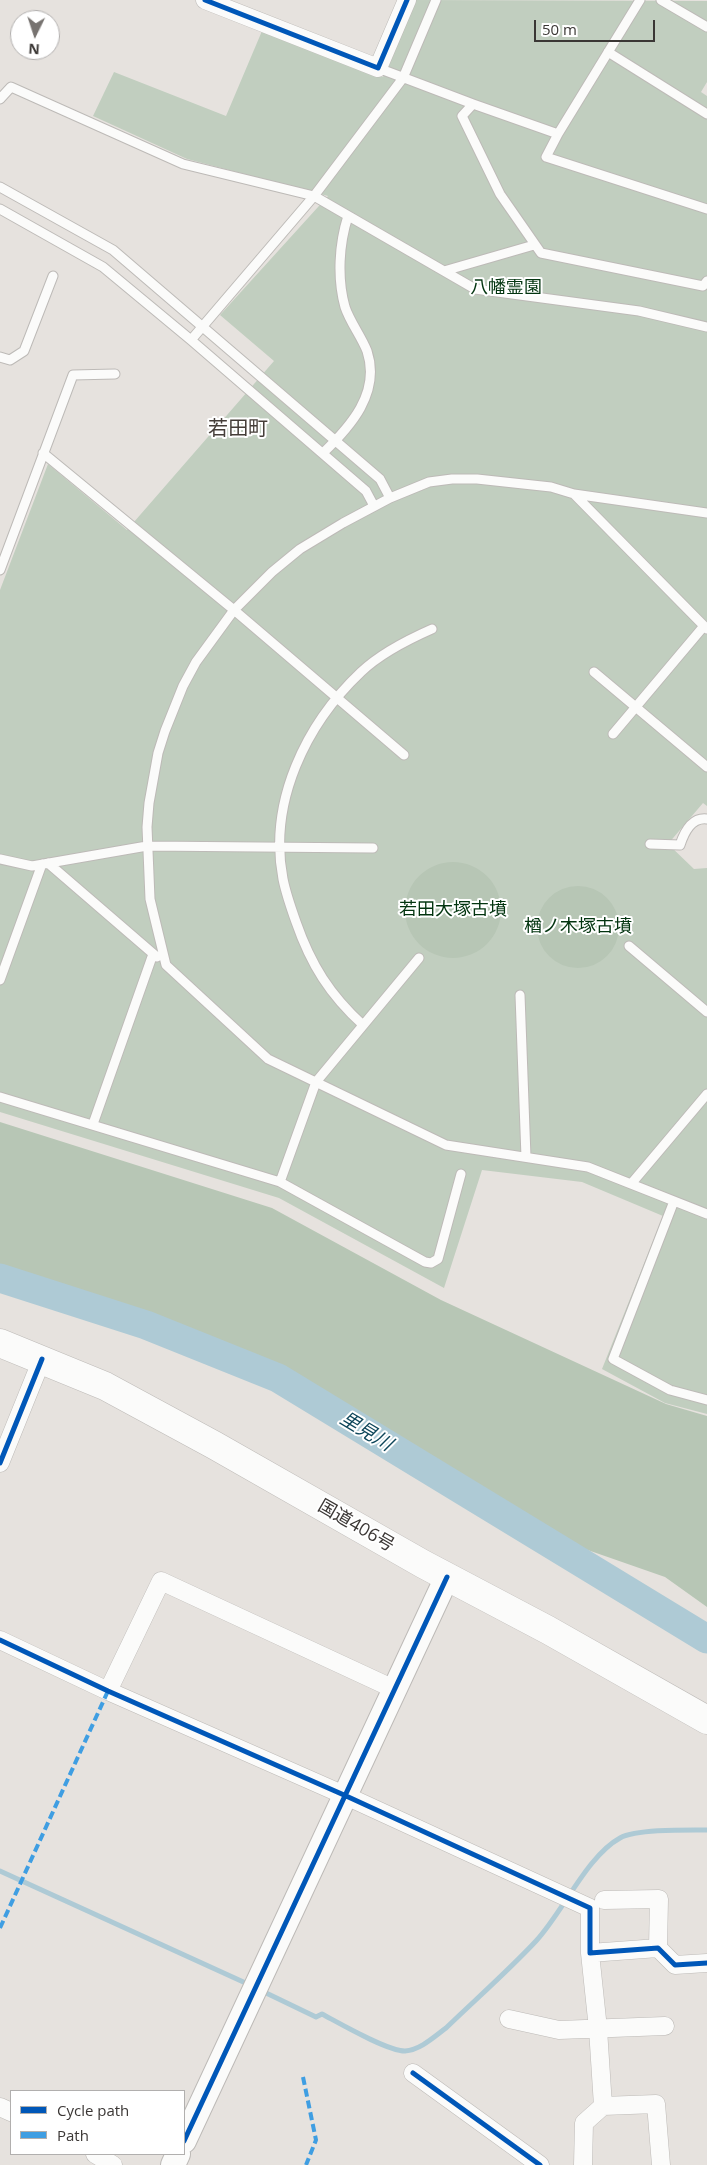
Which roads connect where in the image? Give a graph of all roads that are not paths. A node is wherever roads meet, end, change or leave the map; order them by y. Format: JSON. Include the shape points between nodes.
{"nodes":[{"id":1,"x":205,"y":0,"type":"edge"},
{"id":2,"x":407,"y":0,"type":"edge"},
{"id":3,"x":436,"y":0,"type":"edge"},
{"id":4,"x":640,"y":0,"type":"edge"},
{"id":5,"x":661,"y":0,"type":"edge"},
{"id":6,"x":707,"y":27,"type":"edge"},
{"id":7,"x":608,"y":52,"type":"junction"},
{"id":8,"x":378,"y":68,"type":"junction"},
{"id":9,"x":403,"y":78,"type":"junction"},
{"id":10,"x":0,"y":99,"type":"edge"},
{"id":11,"x":473,"y":104,"type":"junction"},
{"id":12,"x":707,"y":114,"type":"edge"},
{"id":13,"x":558,"y":134,"type":"junction"},
{"id":14,"x":0,"y":187,"type":"edge"},
{"id":15,"x":314,"y":196,"type":"junction"},
{"id":16,"x":0,"y":209,"type":"edge"},
{"id":17,"x":707,"y":209,"type":"edge"},
{"id":18,"x":348,"y":216,"type":"junction"},
{"id":19,"x":534,"y":245,"type":"junction"},
{"id":20,"x":444,"y":271,"type":"junction"},
{"id":21,"x":53,"y":276,"type":"dead end"},
{"id":22,"x":707,"y":281,"type":"edge"},
{"id":23,"x":203,"y":327,"type":"junction"},
{"id":24,"x":707,"y":327,"type":"edge"},
{"id":25,"x":192,"y":340,"type":"junction"},
{"id":26,"x":0,"y":357,"type":"edge"},
{"id":27,"x":115,"y":374,"type":"dead end"},
{"id":28,"x":336,"y":441,"type":"junction"},
{"id":29,"x":43,"y":453,"type":"junction"},
{"id":30,"x":323,"y":454,"type":"junction"},
{"id":31,"x":574,"y":494,"type":"junction"},
{"id":32,"x":390,"y":498,"type":"junction"},
{"id":33,"x":374,"y":506,"type":"junction"},
{"id":34,"x":707,"y":512,"type":"edge"},
{"id":35,"x":0,"y":570,"type":"edge"},
{"id":36,"x":234,"y":610,"type":"junction"},
{"id":37,"x":706,"y":627,"type":"edge"},
{"id":38,"x":432,"y":629,"type":"dead end"},
{"id":39,"x":594,"y":672,"type":"dead end"},
{"id":40,"x":337,"y":698,"type":"junction"},
{"id":41,"x":636,"y":706,"type":"junction"},
{"id":42,"x":613,"y":734,"type":"dead end"},
{"id":43,"x":404,"y":755,"type":"dead end"},
{"id":44,"x":707,"y":767,"type":"edge"},
{"id":45,"x":707,"y":819,"type":"edge"},
{"id":46,"x":650,"y":844,"type":"dead end"},
{"id":47,"x":147,"y":846,"type":"junction"},
{"id":48,"x":280,"y":847,"type":"junction"},
{"id":49,"x":373,"y":848,"type":"dead end"},
{"id":50,"x":0,"y":859,"type":"edge"},
{"id":51,"x":45,"y":864,"type":"junction"},
{"id":52,"x":629,"y":946,"type":"dead end"},
{"id":53,"x":153,"y":954,"type":"junction"},
{"id":54,"x":419,"y":958,"type":"dead end"},
{"id":55,"x":166,"y":965,"type":"junction"},
{"id":56,"x":0,"y":980,"type":"edge"},
{"id":57,"x":520,"y":995,"type":"dead end"},
{"id":58,"x":707,"y":1012,"type":"edge"},
{"id":59,"x":363,"y":1025,"type":"junction"},
{"id":60,"x":316,"y":1082,"type":"junction"},
{"id":61,"x":707,"y":1094,"type":"edge"},
{"id":62,"x":0,"y":1097,"type":"edge"},
{"id":63,"x":93,"y":1124,"type":"junction"},
{"id":64,"x":526,"y":1157,"type":"junction"},
{"id":65,"x":461,"y":1174,"type":"dead end"},
{"id":66,"x":280,"y":1182,"type":"junction"},
{"id":67,"x":631,"y":1184,"type":"junction"},
{"id":68,"x":674,"y":1201,"type":"junction"},
{"id":69,"x":707,"y":1214,"type":"edge"},
{"id":70,"x":0,"y":1343,"type":"edge"},
{"id":71,"x":42,"y":1359,"type":"junction"},
{"id":72,"x":707,"y":1400,"type":"edge"},
{"id":73,"x":0,"y":1464,"type":"edge"},
{"id":74,"x":447,"y":1577,"type":"junction"},
{"id":75,"x":0,"y":1640,"type":"edge"},
{"id":76,"x":394,"y":1689,"type":"junction"},
{"id":77,"x":108,"y":1691,"type":"junction"},
{"id":78,"x":707,"y":1720,"type":"edge"},
{"id":79,"x":344,"y":1795,"type":"junction"},
{"id":80,"x":604,"y":1900,"type":"dead end"},
{"id":81,"x":658,"y":1948,"type":"junction"},
{"id":82,"x":590,"y":1953,"type":"junction"},
{"id":83,"x":707,"y":1963,"type":"edge"},
{"id":84,"x":509,"y":2020,"type":"dead end"},
{"id":85,"x":666,"y":2026,"type":"dead end"},
{"id":86,"x":598,"y":2029,"type":"junction"},
{"id":87,"x":413,"y":2073,"type":"dead end"},
{"id":88,"x":603,"y":2106,"type":"junction"},
{"id":89,"x":185,"y":2139,"type":"edge"},
{"id":90,"x":97,"y":2155,"type":"edge"},
{"id":91,"x":113,"y":2165,"type":"edge"},
{"id":92,"x":540,"y":2165,"type":"edge"},
{"id":93,"x":584,"y":2165,"type":"edge"},
{"id":94,"x":661,"y":2165,"type":"edge"}],
"edges":[{"from":1,"to":8,"type":"street"},
{"from":2,"to":8,"type":"street"},
{"from":3,"to":9,"type":"lane"},
{"from":4,"to":7,"type":"lane"},
{"from":5,"to":6,"type":"lane"},
{"from":7,"to":12,"type":"lane"},
{"from":7,"to":13,"type":"lane"},
{"from":8,"to":9,"type":"lane"},
{"from":9,"to":11,"type":"lane"},
{"from":9,"to":15,"type":"lane"},
{"from":10,"to":15,"type":"lane","via":[[11,87],[183,164]]},
{"from":11,"to":13,"type":"lane"},
{"from":11,"to":19,"type":"lane","via":[[462,116],[500,194]]},
{"from":13,"to":17,"type":"lane","via":[[546,157]]},
{"from":14,"to":23,"type":"lane","via":[[113,250]]},
{"from":15,"to":18,"type":"lane"},
{"from":15,"to":23,"type":"lane"},
{"from":16,"to":25,"type":"lane","via":[[103,267]]},
{"from":18,"to":20,"type":"lane"},
{"from":18,"to":28,"type":"lane","via":[[341,254],[343,298],[367,351],[371,368],[370,384],[360,409]]},
{"from":19,"to":20,"type":"lane"},
{"from":19,"to":22,"type":"lane","via":[[541,253],[703,286]]},
{"from":20,"to":24,"type":"lane","via":[[475,289],[639,311]]},
{"from":21,"to":26,"type":"lane","via":[[24,352],[10,360]]},
{"from":23,"to":25,"type":"lane"},
{"from":23,"to":28,"type":"lane"},
{"from":25,"to":30,"type":"lane"},
{"from":27,"to":29,"type":"lane","via":[[73,375]]},
{"from":28,"to":30,"type":"lane"},
{"from":28,"to":32,"type":"lane","via":[[380,479]]},
{"from":29,"to":35,"type":"lane"},
{"from":29,"to":36,"type":"lane"},
{"from":30,"to":33,"type":"lane","via":[[366,491]]},
{"from":31,"to":32,"type":"lane","via":[[551,487],[452,479],[429,482]]},
{"from":31,"to":34,"type":"lane"},
{"from":31,"to":37,"type":"lane"},
{"from":32,"to":33,"type":"lane"},
{"from":33,"to":36,"type":"lane","via":[[300,549]]},
{"from":36,"to":40,"type":"lane"},
{"from":36,"to":47,"type":"lane","via":[[196,662],[165,731],[149,802]]},
{"from":37,"to":41,"type":"lane"},
{"from":38,"to":40,"type":"lane","via":[[383,655],[361,671]]},
{"from":39,"to":41,"type":"lane"},
{"from":40,"to":43,"type":"lane"},
{"from":40,"to":48,"type":"lane","via":[[316,727],[298,761],[280,821]]},
{"from":41,"to":42,"type":"lane"},
{"from":41,"to":44,"type":"lane"},
{"from":45,"to":46,"type":"lane","via":[[702,818],[692,824],[684,832],[680,845]]},
{"from":47,"to":48,"type":"lane"},
{"from":47,"to":51,"type":"lane"},
{"from":47,"to":55,"type":"lane","via":[[150,899]]},
{"from":48,"to":49,"type":"lane"},
{"from":48,"to":59,"type":"lane","via":[[289,903],[308,952],[336,1000]]},
{"from":50,"to":51,"type":"lane","via":[[32,866]]},
{"from":51,"to":53,"type":"lane"},
{"from":51,"to":56,"type":"lane"},
{"from":52,"to":58,"type":"lane"},
{"from":53,"to":55,"type":"lane"},
{"from":53,"to":63,"type":"lane"},
{"from":54,"to":59,"type":"lane"},
{"from":55,"to":60,"type":"lane","via":[[268,1059]]},
{"from":57,"to":64,"type":"lane"},
{"from":59,"to":60,"type":"lane"},
{"from":60,"to":64,"type":"lane","via":[[446,1145]]},
{"from":60,"to":66,"type":"lane"},
{"from":61,"to":67,"type":"lane"},
{"from":62,"to":63,"type":"lane"},
{"from":63,"to":66,"type":"lane"},
{"from":64,"to":67,"type":"lane","via":[[588,1167]]},
{"from":65,"to":66,"type":"lane","via":[[438,1259],[431,1263]]},
{"from":67,"to":68,"type":"lane"},
{"from":68,"to":69,"type":"lane"},
{"from":68,"to":72,"type":"lane","via":[[613,1359],[670,1390]]},
{"from":70,"to":71,"type":"highway","name":"国道406号"},
{"from":71,"to":73,"type":"street"},
{"from":71,"to":74,"type":"highway","name":"国道406号","via":[[105,1386]]},
{"from":74,"to":76,"type":"street"},
{"from":74,"to":78,"type":"highway","name":"国道406号"},
{"from":75,"to":77,"type":"street"},
{"from":76,"to":77,"type":"street","via":[[161,1581]]},
{"from":76,"to":79,"type":"street"},
{"from":77,"to":79,"type":"street"},
{"from":79,"to":82,"type":"street","via":[[590,1908]]},
{"from":79,"to":89,"type":"street"},
{"from":80,"to":81,"type":"street","via":[[659,1899]]},
{"from":81,"to":82,"type":"street"},
{"from":81,"to":83,"type":"street","via":[[675,1965]]},
{"from":82,"to":86,"type":"street"},
{"from":84,"to":86,"type":"street","via":[[559,2030]]},
{"from":85,"to":86,"type":"street"},
{"from":86,"to":88,"type":"street"},
{"from":87,"to":92,"type":"street"},
{"from":88,"to":93,"type":"street","via":[[584,2123]]},
{"from":88,"to":94,"type":"street","via":[[656,2104]]},
{"from":90,"to":91,"type":"street"}]}
